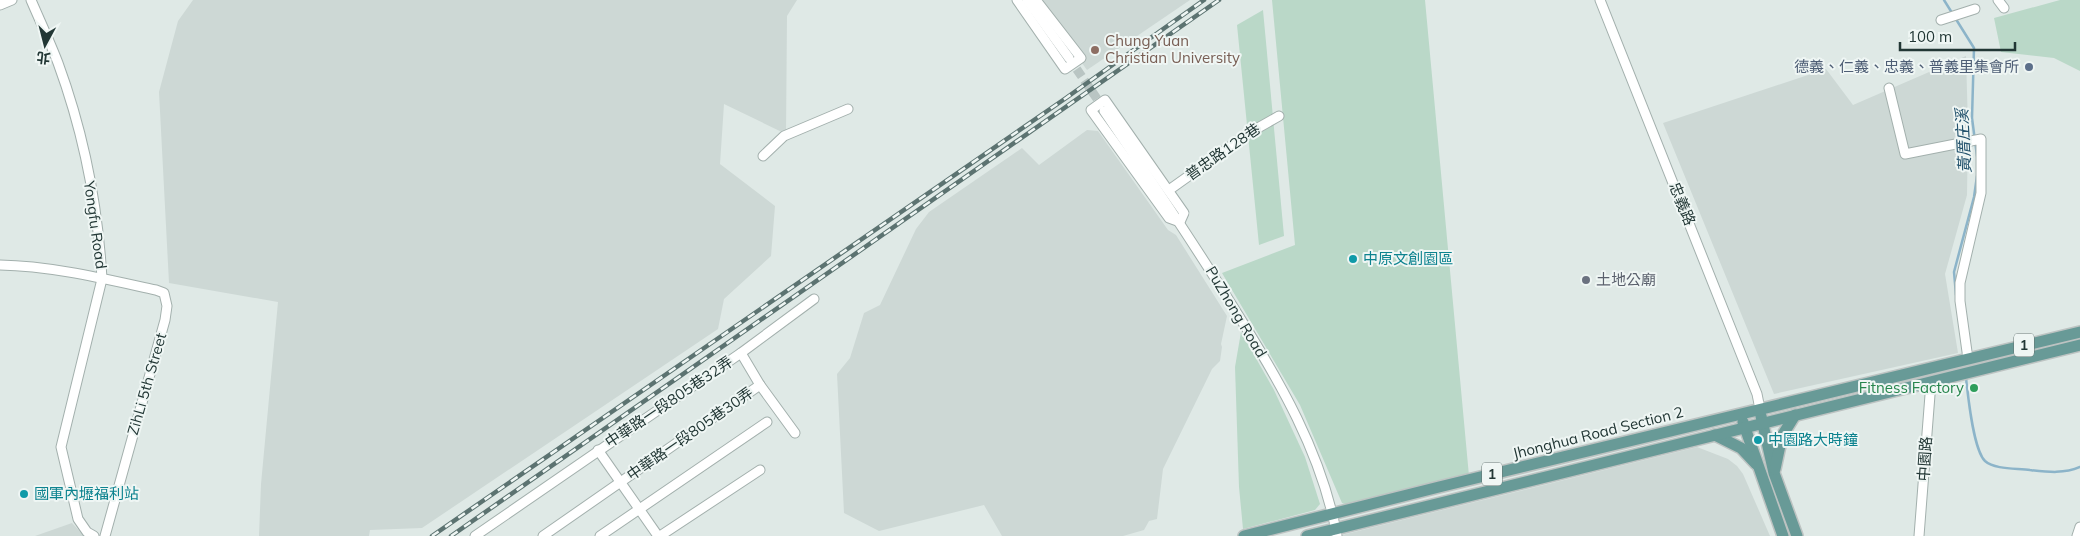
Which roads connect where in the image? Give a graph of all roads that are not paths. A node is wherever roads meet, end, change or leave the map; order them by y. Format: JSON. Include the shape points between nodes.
{"nodes":[{"id":1,"x":12,"y":0,"type":"edge"},
{"id":2,"x":31,"y":0,"type":"edge"},
{"id":3,"x":1017,"y":0,"type":"edge"},
{"id":4,"x":1027,"y":0,"type":"edge"},
{"id":5,"x":1036,"y":0,"type":"edge"},
{"id":6,"x":1600,"y":0,"type":"edge"},
{"id":7,"x":1998,"y":0,"type":"edge"},
{"id":8,"x":0,"y":5,"type":"edge"},
{"id":9,"x":2004,"y":8,"type":"dead end"},
{"id":10,"x":1975,"y":9,"type":"dead end"},
{"id":11,"x":1941,"y":20,"type":"dead end"},
{"id":12,"x":1068,"y":58,"type":"tunnel mouth"},
{"id":13,"x":1889,"y":88,"type":"dead end"},
{"id":14,"x":848,"y":109,"type":"dead end"},
{"id":15,"x":1104,"y":111,"type":"tunnel mouth"},
{"id":16,"x":1279,"y":116,"type":"dead end"},
{"id":17,"x":762,"y":156,"type":"dead end"},
{"id":18,"x":1169,"y":190,"type":"junction"},
{"id":19,"x":1180,"y":222,"type":"junction"},
{"id":20,"x":0,"y":265,"type":"edge"},
{"id":21,"x":102,"y":279,"type":"junction"},
{"id":22,"x":814,"y":299,"type":"dead end"},
{"id":23,"x":2080,"y":332,"type":"edge"},
{"id":24,"x":2080,"y":346,"type":"edge"},
{"id":25,"x":741,"y":353,"type":"junction"},
{"id":26,"x":1964,"y":360,"type":"junction"},
{"id":27,"x":1930,"y":382,"type":"junction"},
{"id":28,"x":760,"y":385,"type":"junction"},
{"id":29,"x":1760,"y":409,"type":"junction"},
{"id":30,"x":1741,"y":414,"type":"junction"},
{"id":31,"x":1796,"y":415,"type":"junction"},
{"id":32,"x":767,"y":422,"type":"dead end"},
{"id":33,"x":1763,"y":423,"type":"junction"},
{"id":34,"x":1744,"y":428,"type":"junction"},
{"id":35,"x":795,"y":433,"type":"dead end"},
{"id":36,"x":1715,"y":435,"type":"junction"},
{"id":37,"x":598,"y":450,"type":"junction"},
{"id":38,"x":1759,"y":468,"type":"junction"},
{"id":39,"x":760,"y":470,"type":"dead end"},
{"id":40,"x":1774,"y":473,"type":"junction"},
{"id":41,"x":620,"y":483,"type":"junction"},
{"id":42,"x":639,"y":510,"type":"junction"},
{"id":43,"x":1333,"y":513,"type":"junction"},
{"id":44,"x":2080,"y":527,"type":"edge"},
{"id":45,"x":1336,"y":532,"type":"edge"},
{"id":46,"x":94,"y":536,"type":"edge"},
{"id":47,"x":105,"y":536,"type":"edge"},
{"id":48,"x":476,"y":536,"type":"edge"},
{"id":49,"x":543,"y":536,"type":"edge"},
{"id":50,"x":600,"y":536,"type":"edge"},
{"id":51,"x":659,"y":536,"type":"edge"},
{"id":52,"x":1244,"y":536,"type":"edge"},
{"id":53,"x":1307,"y":536,"type":"edge"},
{"id":54,"x":1783,"y":536,"type":"edge"},
{"id":55,"x":1797,"y":536,"type":"edge"},
{"id":56,"x":1919,"y":536,"type":"edge"},
{"id":57,"x":2077,"y":536,"type":"edge"}],
"edges":[{"from":1,"to":8,"type":"street"},
{"from":2,"to":21,"type":"street","name":"Yongfu Road","via":[[58,64],[78,132],[93,198]]},
{"from":3,"to":5,"type":"street","via":[[1065,69],[1080,58]]},
{"from":4,"to":12,"type":"street"},
{"from":6,"to":29,"type":"street","name":"忠義路"},
{"from":7,"to":9,"type":"street"},
{"from":10,"to":11,"type":"street"},
{"from":13,"to":26,"type":"street","via":[[1905,154],[1981,139],[1981,193],[1960,283]]},
{"from":14,"to":17,"type":"street","via":[[784,136]]},
{"from":15,"to":19,"type":"street","name":"PuZhong Road"},
{"from":16,"to":18,"type":"street","name":"普忠路128巷","via":[[1249,133]]},
{"from":18,"to":19,"type":"street","via":[[1184,213]]},
{"from":18,"to":19,"type":"street","via":[[1105,100],[1090,110],[1169,218]]},
{"from":19,"to":43,"type":"street","name":"PuZhong Road","via":[[1278,382],[1321,474]]},
{"from":20,"to":21,"type":"street"},
{"from":21,"to":46,"type":"street","name":"Yongfu Road","via":[[61,447],[78,519]]},
{"from":21,"to":47,"type":"street","name":"ZihLi 5th Street","via":[[164,293],[167,306]]},
{"from":22,"to":25,"type":"street","name":"中華路一段805巷32弄"},
{"from":23,"to":24,"type":"street"},
{"from":23,"to":26,"type":"main road","name":"Jhonghua Road Section 2","number":"1"},
{"from":24,"to":27,"type":"main road","name":"Jhonghua Road Section 2","number":"1"},
{"from":25,"to":28,"type":"street"},
{"from":25,"to":37,"type":"street","name":"中華路一段805巷32弄"},
{"from":26,"to":29,"type":"main road","name":"Jhonghua Road Section 2","number":"1"},
{"from":27,"to":31,"type":"main road","name":"Jhonghua Road Section 2","number":"1"},
{"from":27,"to":56,"type":"street","name":"中園路"},
{"from":28,"to":35,"type":"street"},
{"from":28,"to":41,"type":"street","name":"中華路一段805巷30弄"},
{"from":29,"to":30,"type":"main road","name":"Jhonghua Road Section 2","number":"1"},
{"from":29,"to":33,"type":"main road"},
{"from":30,"to":34,"type":"main road"},
{"from":30,"to":43,"type":"main road","name":"Jhonghua Road Section 2","number":"1"},
{"from":31,"to":33,"type":"main road","name":"Jhonghua Road Section 2","number":"1"},
{"from":31,"to":40,"type":"main road","via":[[1782,436]]},
{"from":32,"to":42,"type":"street"},
{"from":33,"to":34,"type":"main road","name":"Jhonghua Road Section 2","number":"1"},
{"from":33,"to":40,"type":"main road"},
{"from":34,"to":36,"type":"main road","name":"Jhonghua Road Section 2","number":"1"},
{"from":34,"to":38,"type":"main road"},
{"from":36,"to":38,"type":"main road","via":[[1741,448]]},
{"from":36,"to":45,"type":"main road","name":"Jhonghua Road Section 2","number":"1"},
{"from":37,"to":41,"type":"street"},
{"from":37,"to":48,"type":"street","name":"中華路一段805巷32弄"},
{"from":38,"to":54,"type":"main road"},
{"from":39,"to":51,"type":"street"},
{"from":40,"to":55,"type":"main road"},
{"from":41,"to":42,"type":"street"},
{"from":41,"to":49,"type":"street","name":"中華路一段805巷30弄"},
{"from":42,"to":50,"type":"street"},
{"from":42,"to":51,"type":"street"},
{"from":43,"to":45,"type":"street","name":"PuZhong Road"},
{"from":43,"to":52,"type":"main road","name":"Jhonghua Road Section 2","number":"1"},
{"from":44,"to":57,"type":"street"},
{"from":45,"to":53,"type":"main road","name":"Jhonghua Road Section 2","number":"1"}]}
